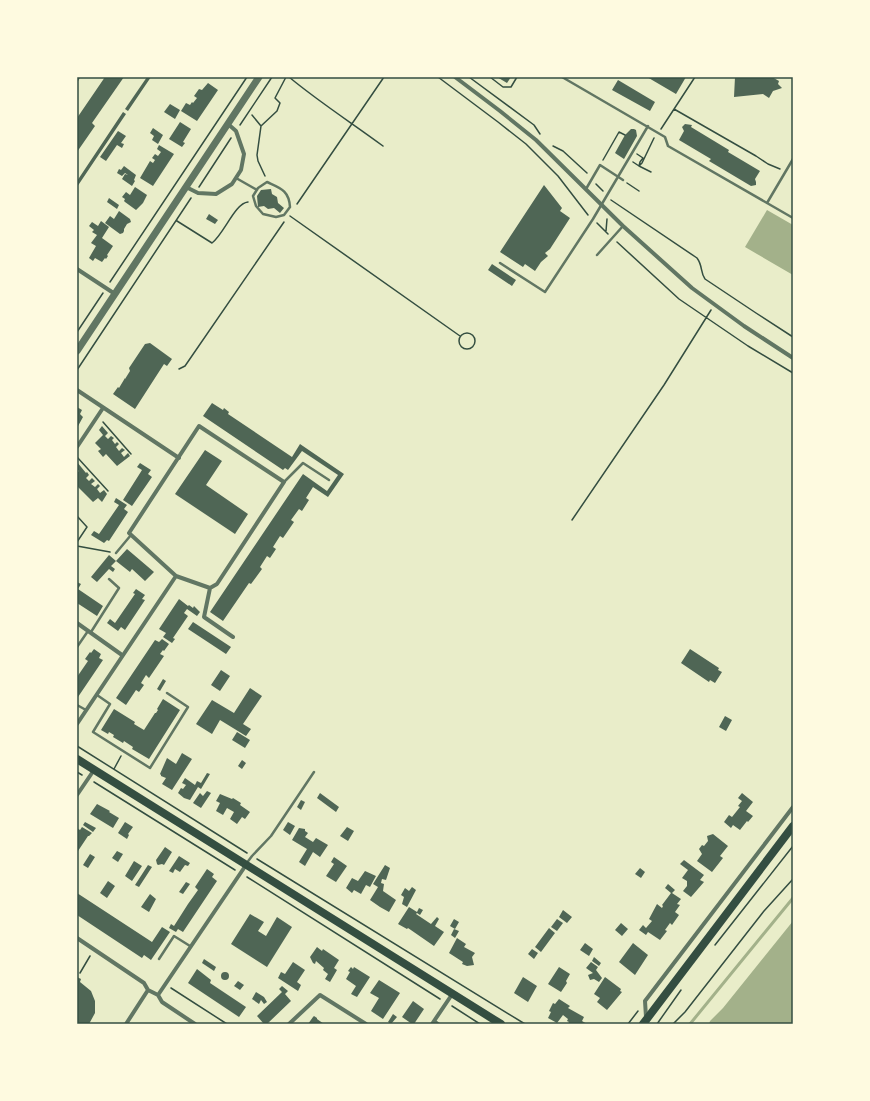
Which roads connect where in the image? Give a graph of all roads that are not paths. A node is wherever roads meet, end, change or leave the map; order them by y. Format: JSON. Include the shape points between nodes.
{"nodes":[{"id":1,"x":259,"y":77,"type":"edge"},
{"id":2,"x":455,"y":77,"type":"edge"},
{"id":3,"x":562,"y":77,"type":"edge"},
{"id":4,"x":228,"y":124,"type":"junction"},
{"id":5,"x":648,"y":126,"type":"junction"},
{"id":6,"x":793,"y":159,"type":"edge"},
{"id":7,"x":618,"y":177,"type":"junction"},
{"id":8,"x":236,"y":178,"type":"junction"},
{"id":9,"x":623,"y":180,"type":"road end"},
{"id":10,"x":186,"y":187,"type":"junction"},
{"id":11,"x":586,"y":189,"type":"junction"},
{"id":12,"x":257,"y":190,"type":"junction"},
{"id":13,"x":768,"y":203,"type":"junction"},
{"id":14,"x":602,"y":204,"type":"junction"},
{"id":15,"x":793,"y":218,"type":"edge"},
{"id":16,"x":623,"y":226,"type":"junction"},
{"id":17,"x":597,"y":255,"type":"dead end"},
{"id":18,"x":500,"y":263,"type":"dead end"},
{"id":19,"x":77,"y":269,"type":"edge"},
{"id":20,"x":115,"y":294,"type":"junction"},
{"id":21,"x":77,"y":351,"type":"edge"},
{"id":22,"x":793,"y":358,"type":"edge"},
{"id":23,"x":77,"y":390,"type":"edge"},
{"id":24,"x":103,"y":408,"type":"junction"},
{"id":25,"x":77,"y":447,"type":"edge"},
{"id":26,"x":179,"y":458,"type":"junction"},
{"id":27,"x":328,"y":480,"type":"dead end"},
{"id":28,"x":284,"y":482,"type":"junction"},
{"id":29,"x":132,"y":535,"type":"junction"},
{"id":30,"x":116,"y":554,"type":"road end"},
{"id":31,"x":176,"y":576,"type":"junction"},
{"id":32,"x":109,"y":579,"type":"dead end"},
{"id":33,"x":210,"y":588,"type":"junction"},
{"id":34,"x":77,"y":623,"type":"edge"},
{"id":35,"x":90,"y":632,"type":"junction"},
{"id":36,"x":233,"y":637,"type":"dead end"},
{"id":37,"x":77,"y":647,"type":"edge"},
{"id":38,"x":122,"y":655,"type":"junction"},
{"id":39,"x":167,"y":693,"type":"dead end"},
{"id":40,"x":96,"y":695,"type":"junction"},
{"id":41,"x":77,"y":705,"type":"edge"},
{"id":42,"x":86,"y":710,"type":"junction"},
{"id":43,"x":77,"y":724,"type":"edge"},
{"id":44,"x":77,"y":759,"type":"edge"},
{"id":45,"x":94,"y":770,"type":"junction"},
{"id":46,"x":314,"y":772,"type":"dead end"},
{"id":47,"x":77,"y":795,"type":"edge"},
{"id":48,"x":793,"y":807,"type":"edge"},
{"id":49,"x":793,"y":826,"type":"edge"},
{"id":50,"x":246,"y":865,"type":"junction"},
{"id":51,"x":77,"y":938,"type":"edge"},
{"id":52,"x":190,"y":946,"type":"junction"},
{"id":53,"x":159,"y":959,"type":"dead end"},
{"id":54,"x":148,"y":990,"type":"junction"},
{"id":55,"x":453,"y":993,"type":"junction"},
{"id":56,"x":158,"y":996,"type":"junction"},
{"id":57,"x":434,"y":1022,"type":"edge"},
{"id":58,"x":644,"y":1022,"type":"edge"},
{"id":59,"x":126,"y":1024,"type":"edge"},
{"id":60,"x":195,"y":1024,"type":"edge"},
{"id":61,"x":289,"y":1024,"type":"edge"},
{"id":62,"x":366,"y":1024,"type":"edge"},
{"id":63,"x":439,"y":1024,"type":"edge"},
{"id":64,"x":501,"y":1024,"type":"edge"}],
"edges":[{"from":1,"to":4,"type":"street"},
{"from":2,"to":11,"type":"street","via":[[536,140]]},
{"from":3,"to":5,"type":"lane"},
{"from":4,"to":8,"type":"street","via":[[236,131],[244,154],[241,170]]},
{"from":4,"to":10,"type":"street"},
{"from":5,"to":7,"type":"lane"},
{"from":5,"to":13,"type":"lane","via":[[665,137],[668,146]]},
{"from":6,"to":13,"type":"lane"},
{"from":7,"to":9,"type":"lane"},
{"from":7,"to":11,"type":"lane","via":[[600,165]]},
{"from":7,"to":14,"type":"lane"},
{"from":8,"to":10,"type":"street","via":[[232,184],[216,194],[198,194]]},
{"from":8,"to":12,"type":"lane"},
{"from":10,"to":20,"type":"street"},
{"from":11,"to":14,"type":"street"},
{"from":12,"to":12,"type":"lane","via":[[253,196],[254,201],[263,214],[276,217],[284,214],[290,207],[290,198],[284,190],[267,182]]},
{"from":13,"to":15,"type":"lane"},
{"from":14,"to":16,"type":"street"},
{"from":14,"to":18,"type":"lane","via":[[545,292]]},
{"from":16,"to":17,"type":"lane"},
{"from":16,"to":22,"type":"street","via":[[692,288]]},
{"from":19,"to":20,"type":"street"},
{"from":20,"to":21,"type":"street"},
{"from":23,"to":24,"type":"street"},
{"from":24,"to":25,"type":"street"},
{"from":24,"to":26,"type":"street"},
{"from":26,"to":28,"type":"street","via":[[199,426]]},
{"from":26,"to":29,"type":"street","via":[[130,533]]},
{"from":27,"to":28,"type":"lane","via":[[303,463]]},
{"from":28,"to":33,"type":"street","via":[[217,584]]},
{"from":29,"to":30,"type":"lane"},
{"from":29,"to":31,"type":"street"},
{"from":31,"to":33,"type":"street"},
{"from":31,"to":38,"type":"street"},
{"from":32,"to":35,"type":"lane","via":[[119,588]]},
{"from":33,"to":36,"type":"street","via":[[204,617]]},
{"from":34,"to":35,"type":"street"},
{"from":35,"to":37,"type":"lane"},
{"from":35,"to":38,"type":"street"},
{"from":38,"to":40,"type":"street"},
{"from":39,"to":40,"type":"lane","via":[[188,707],[150,768],[93,732],[110,704]]},
{"from":40,"to":42,"type":"street"},
{"from":41,"to":42,"type":"lane"},
{"from":42,"to":43,"type":"street"},
{"from":44,"to":45,"type":"main road"},
{"from":45,"to":47,"type":"street"},
{"from":45,"to":50,"type":"main road"},
{"from":46,"to":50,"type":"lane","via":[[271,836]]},
{"from":48,"to":58,"type":"street","via":[[645,1001]]},
{"from":49,"to":58,"type":"main road"},
{"from":50,"to":52,"type":"street"},
{"from":50,"to":55,"type":"main road"},
{"from":51,"to":54,"type":"street","via":[[144,983]]},
{"from":52,"to":53,"type":"lane","via":[[174,936]]},
{"from":52,"to":56,"type":"street"},
{"from":54,"to":56,"type":"street"},
{"from":54,"to":59,"type":"street"},
{"from":55,"to":57,"type":"street"},
{"from":55,"to":64,"type":"main road"},
{"from":56,"to":60,"type":"street","via":[[162,1002]]},
{"from":57,"to":63,"type":"lane"},
{"from":61,"to":62,"type":"street","via":[[320,995]]}]}
